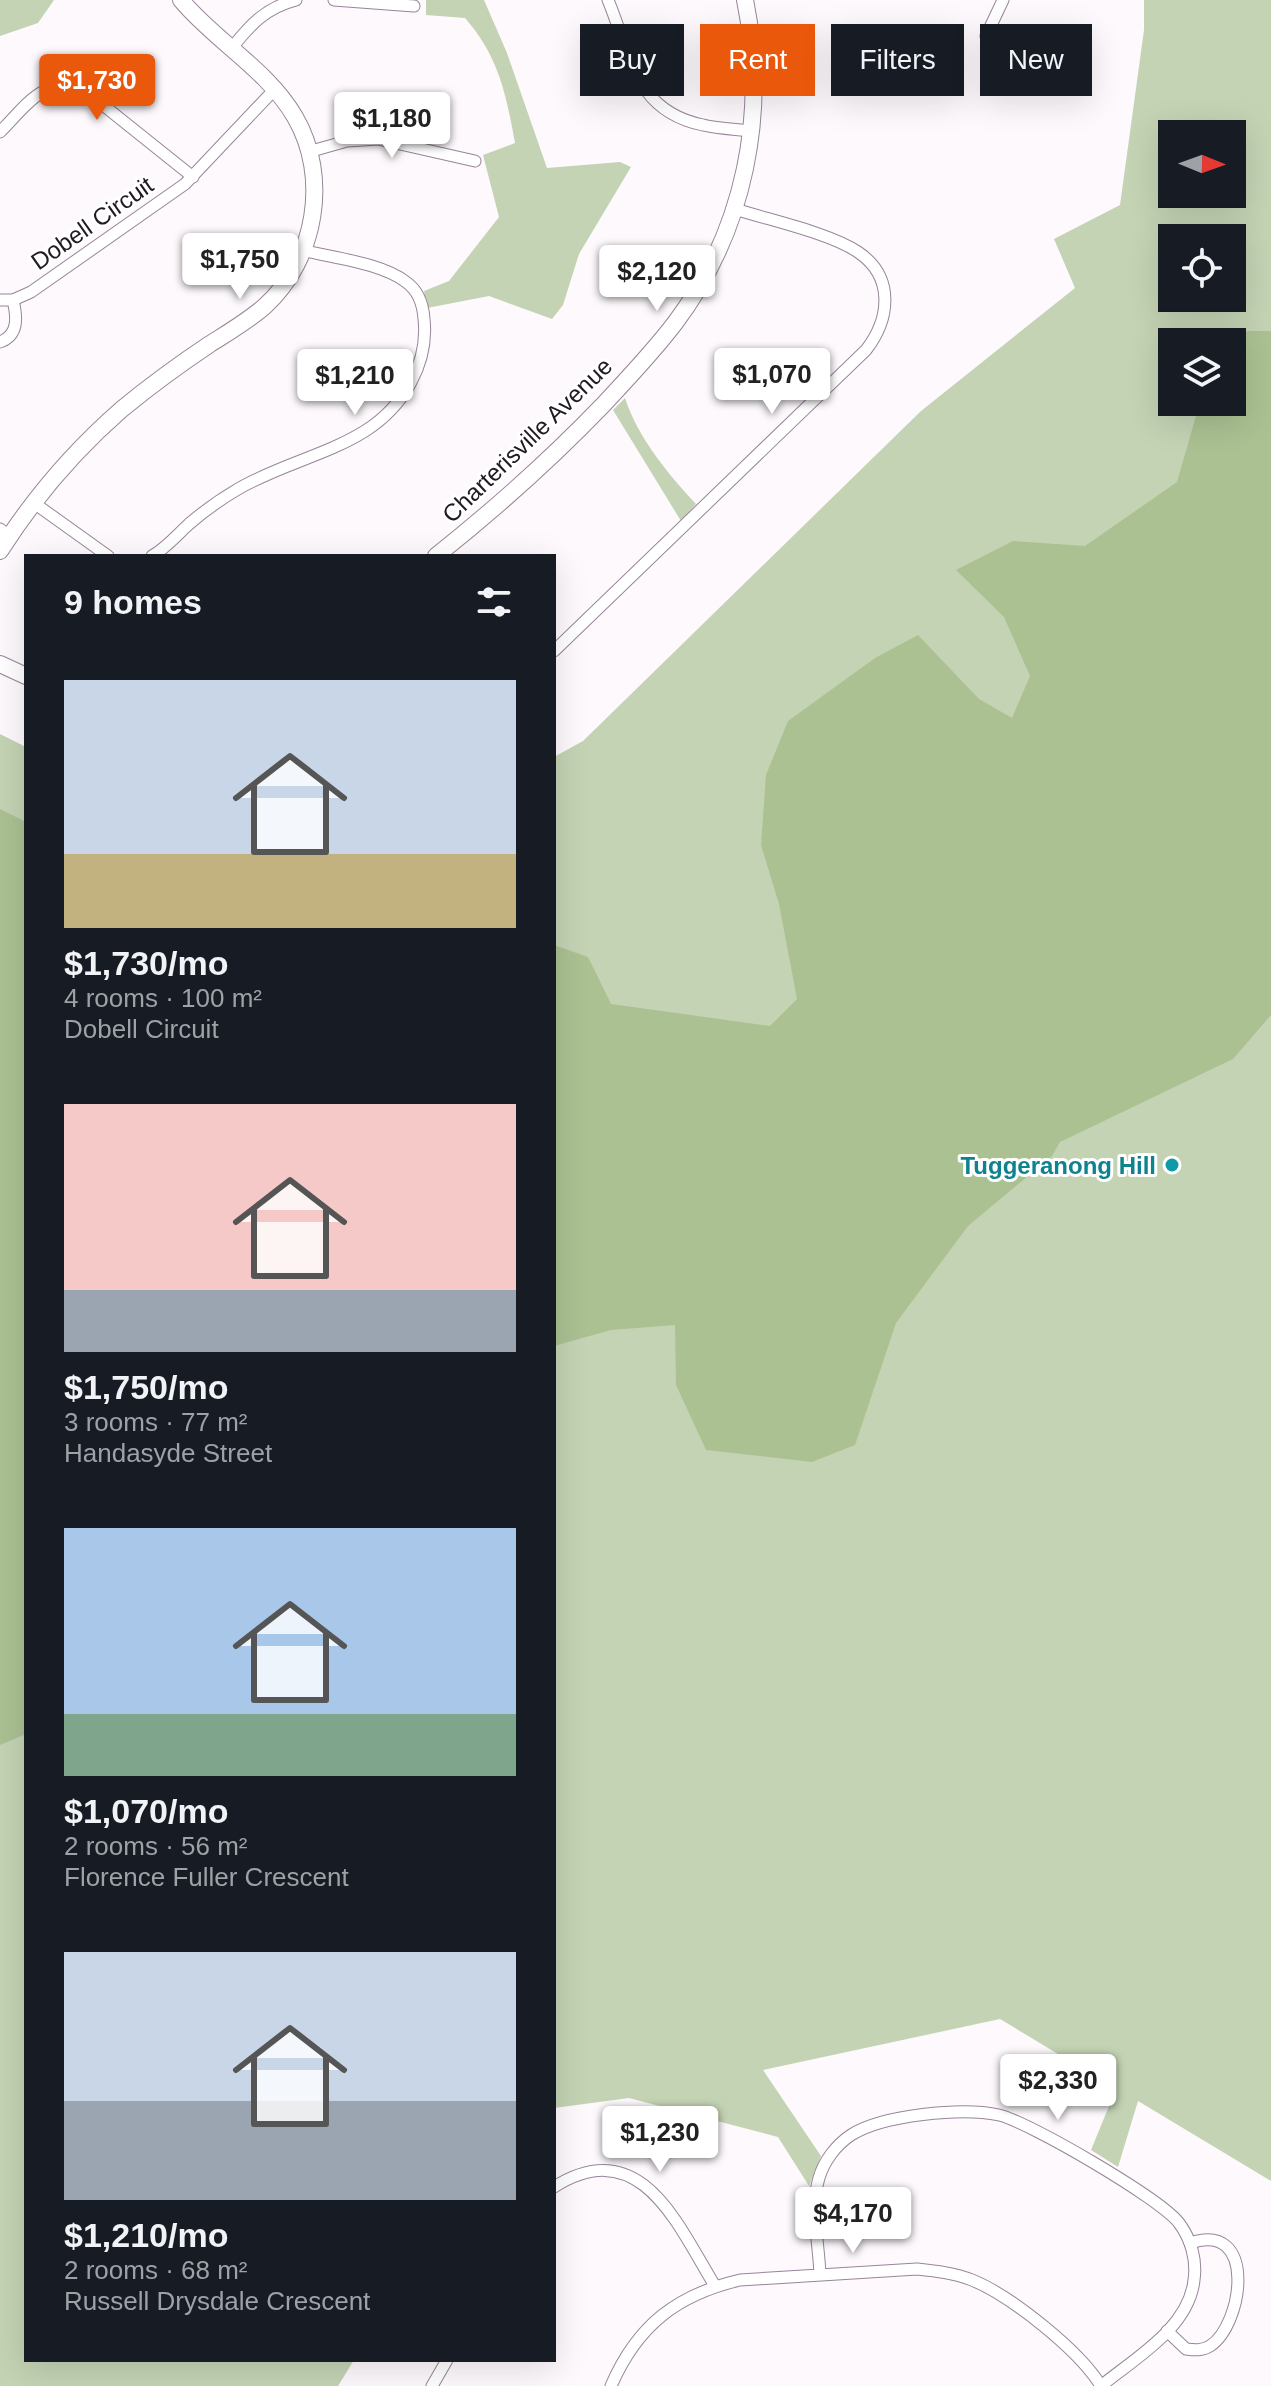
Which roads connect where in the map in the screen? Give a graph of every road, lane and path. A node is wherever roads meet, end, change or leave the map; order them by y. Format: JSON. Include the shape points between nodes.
{"nodes":[{"id":1,"x":181,"y":0,"type":"edge"},
{"id":2,"x":296,"y":0,"type":"edge"},
{"id":3,"x":334,"y":0,"type":"edge"},
{"id":4,"x":608,"y":0,"type":"edge"},
{"id":5,"x":745,"y":0,"type":"edge"},
{"id":6,"x":1003,"y":0,"type":"edge"},
{"id":7,"x":414,"y":6,"type":"dead end"},
{"id":8,"x":992,"y":24,"type":"edge"},
{"id":9,"x":231,"y":49,"type":"junction"},
{"id":10,"x":275,"y":89,"type":"junction"},
{"id":11,"x":752,"y":131,"type":"junction"},
{"id":12,"x":0,"y":132,"type":"edge"},
{"id":13,"x":308,"y":152,"type":"junction"},
{"id":14,"x":475,"y":161,"type":"dead end"},
{"id":15,"x":193,"y":177,"type":"junction"},
{"id":16,"x":735,"y":209,"type":"junction"},
{"id":17,"x":302,"y":250,"type":"junction"},
{"id":18,"x":0,"y":300,"type":"edge"},
{"id":19,"x":13,"y":300,"type":"junction"},
{"id":20,"x":0,"y":342,"type":"edge"},
{"id":21,"x":34,"y":503,"type":"junction"},
{"id":22,"x":5,"y":532,"type":"edge"},
{"id":23,"x":0,"y":551,"type":"edge"},
{"id":24,"x":105,"y":554,"type":"edge"},
{"id":25,"x":154,"y":554,"type":"edge"},
{"id":26,"x":438,"y":554,"type":"edge"},
{"id":27,"x":556,"y":649,"type":"edge"},
{"id":28,"x":0,"y":664,"type":"edge"},
{"id":29,"x":24,"y":675,"type":"edge"},
{"id":30,"x":556,"y":2186,"type":"edge"},
{"id":31,"x":1190,"y":2243,"type":"junction"},
{"id":32,"x":820,"y":2275,"type":"junction"},
{"id":33,"x":715,"y":2286,"type":"junction"},
{"id":34,"x":1167,"y":2331,"type":"junction"},
{"id":35,"x":446,"y":2362,"type":"edge"},
{"id":36,"x":432,"y":2386,"type":"edge"},
{"id":37,"x":611,"y":2386,"type":"edge"},
{"id":38,"x":1101,"y":2386,"type":"edge"}],
"edges":[{"from":1,"to":9,"type":"street"},
{"from":2,"to":9,"type":"street","via":[[266,11]]},
{"from":3,"to":7,"type":"street"},
{"from":4,"to":11,"type":"street","via":[[650,99],[684,120]]},
{"from":5,"to":11,"type":"street","name":"Charterisville Avenue","via":[[753,57]]},
{"from":6,"to":8,"type":"street"},
{"from":9,"to":10,"type":"street"},
{"from":10,"to":13,"type":"street","via":[[296,119]]},
{"from":10,"to":15,"type":"street","name":"Dobell Circuit"},
{"from":11,"to":16,"type":"street","name":"Charterisville Avenue"},
{"from":12,"to":15,"type":"street","name":"Dobell Circuit","via":[[47,88],[68,84],[83,89]]},
{"from":13,"to":14,"type":"street","via":[[378,139]]},
{"from":13,"to":17,"type":"street","via":[[314,214]]},
{"from":15,"to":19,"type":"street","name":"Dobell Circuit"},
{"from":16,"to":26,"type":"street","name":"Charterisville Avenue","via":[[700,285],[642,362],[528,478]]},
{"from":16,"to":27,"type":"street","via":[[841,243],[863,256],[874,268],[886,299],[880,329],[866,350]]},
{"from":17,"to":21,"type":"street","via":[[267,305],[123,409]]},
{"from":17,"to":25,"type":"street","via":[[388,272],[413,288],[425,325],[413,378],[394,407],[366,430],[239,488]]},
{"from":18,"to":19,"type":"street","name":"Dobell Circuit"},
{"from":19,"to":20,"type":"street","via":[[15,329]]},
{"from":21,"to":22,"type":"street"},
{"from":21,"to":24,"type":"street"},
{"from":22,"to":23,"type":"street"},
{"from":28,"to":29,"type":"street"},
{"from":30,"to":33,"type":"street","via":[[595,2171],[642,2182],[664,2202]]},
{"from":31,"to":32,"type":"street","via":[[1164,2207],[1034,2128],[998,2115],[947,2112],[872,2125],[846,2138],[833,2152],[816,2197]]},
{"from":31,"to":34,"type":"street","via":[[1192,2291],[1183,2313]]},
{"from":31,"to":34,"type":"street","via":[[1213,2238],[1233,2250],[1233,2307],[1219,2337],[1204,2349],[1186,2349]]},
{"from":32,"to":33,"type":"street"},
{"from":32,"to":38,"type":"street","via":[[917,2269],[969,2279],[1016,2305],[1082,2361]]},
{"from":33,"to":37,"type":"street","via":[[678,2303],[646,2329]]},
{"from":34,"to":38,"type":"street"},
{"from":35,"to":36,"type":"street"}]}
